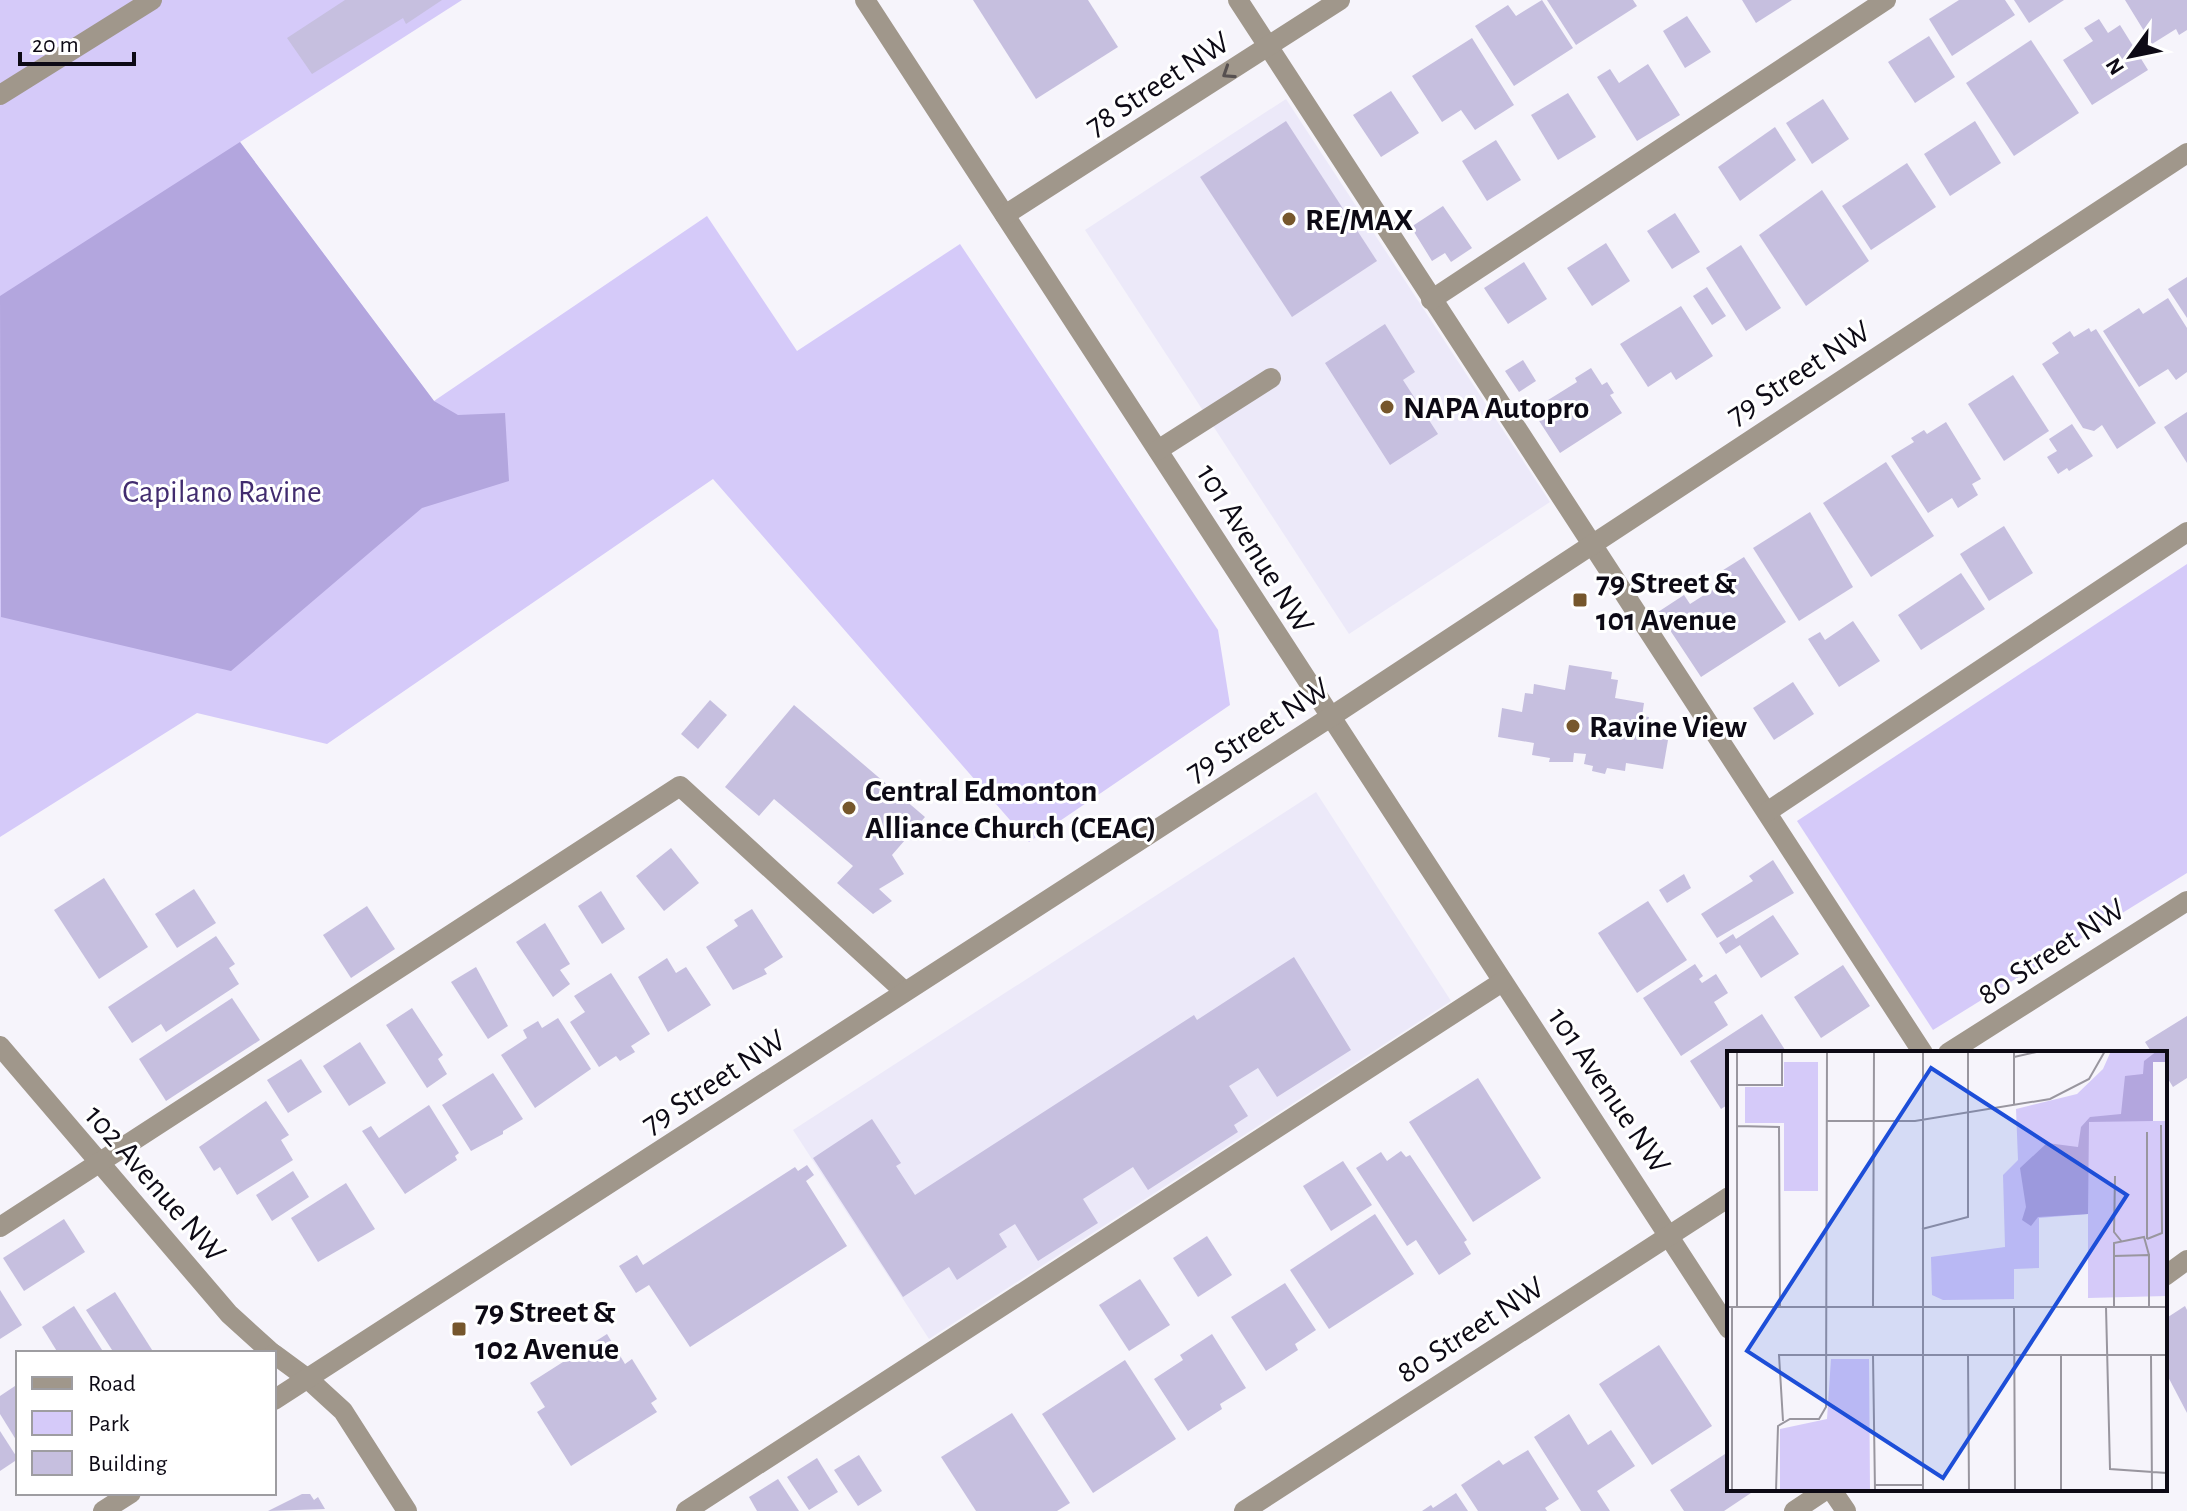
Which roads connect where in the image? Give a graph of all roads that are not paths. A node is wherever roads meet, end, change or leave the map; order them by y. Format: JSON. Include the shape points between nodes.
{"nodes":[{"id":1,"x":152,"y":0,"type":"edge"},
{"id":2,"x":865,"y":0,"type":"edge"},
{"id":3,"x":1238,"y":0,"type":"edge"},
{"id":4,"x":1340,"y":0,"type":"edge"},
{"id":5,"x":1886,"y":0,"type":"edge"},
{"id":6,"x":1269,"y":47,"type":"junction"},
{"id":7,"x":0,"y":95,"type":"edge"},
{"id":8,"x":2187,"y":153,"type":"edge"},
{"id":9,"x":1005,"y":215,"type":"junction"},
{"id":10,"x":1431,"y":300,"type":"junction"},
{"id":11,"x":1271,"y":378,"type":"dead end"},
{"id":12,"x":1158,"y":450,"type":"junction"},
{"id":13,"x":2187,"y":532,"type":"edge"},
{"id":14,"x":1589,"y":544,"type":"junction"},
{"id":15,"x":1329,"y":718,"type":"junction"},
{"id":16,"x":1767,"y":812,"type":"junction"},
{"id":17,"x":2187,"y":901,"type":"edge"},
{"id":18,"x":1502,"y":982,"type":"junction"},
{"id":19,"x":904,"y":991,"type":"junction"},
{"id":20,"x":0,"y":1046,"type":"edge"},
{"id":21,"x":1922,"y":1051,"type":"edge"},
{"id":22,"x":1951,"y":1051,"type":"edge"},
{"id":23,"x":100,"y":1163,"type":"junction"},
{"id":24,"x":1727,"y":1198,"type":"edge"},
{"id":25,"x":0,"y":1227,"type":"edge"},
{"id":26,"x":1670,"y":1235,"type":"junction"},
{"id":27,"x":2187,"y":1260,"type":"edge"},
{"id":28,"x":2167,"y":1275,"type":"edge"},
{"id":29,"x":1727,"y":1326,"type":"edge"},
{"id":30,"x":270,"y":1351,"type":"edge"},
{"id":31,"x":276,"y":1356,"type":"edge"},
{"id":32,"x":308,"y":1379,"type":"junction"},
{"id":33,"x":276,"y":1399,"type":"edge"},
{"id":34,"x":1826,"y":1491,"type":"edge"},
{"id":35,"x":1831,"y":1491,"type":"edge"},
{"id":36,"x":128,"y":1495,"type":"edge"},
{"id":37,"x":103,"y":1511,"type":"edge"},
{"id":38,"x":407,"y":1511,"type":"edge"},
{"id":39,"x":686,"y":1511,"type":"edge"},
{"id":40,"x":1244,"y":1511,"type":"edge"},
{"id":41,"x":1794,"y":1511,"type":"edge"},
{"id":42,"x":1846,"y":1511,"type":"edge"}],
"edges":[{"from":1,"to":7,"type":"street"},
{"from":2,"to":9,"type":"street","name":"101 Avenue NW"},
{"from":3,"to":6,"type":"street"},
{"from":4,"to":6,"type":"street","name":"78 Street NW"},
{"from":5,"to":10,"type":"street"},
{"from":6,"to":9,"type":"street","name":"78 Street NW","one_way":true},
{"from":6,"to":10,"type":"street"},
{"from":8,"to":14,"type":"street","name":"79 Street NW"},
{"from":9,"to":12,"type":"street","name":"101 Avenue NW"},
{"from":10,"to":14,"type":"street"},
{"from":11,"to":12,"type":"street"},
{"from":12,"to":15,"type":"street","name":"101 Avenue NW"},
{"from":13,"to":16,"type":"street"},
{"from":14,"to":15,"type":"street","name":"79 Street NW"},
{"from":14,"to":16,"type":"street"},
{"from":15,"to":18,"type":"street","name":"101 Avenue NW"},
{"from":15,"to":19,"type":"street","name":"79 Street NW"},
{"from":16,"to":21,"type":"street"},
{"from":17,"to":22,"type":"street","name":"80 Street NW"},
{"from":18,"to":26,"type":"street","name":"101 Avenue NW"},
{"from":18,"to":39,"type":"street"},
{"from":19,"to":23,"type":"street","via":[[680,786]]},
{"from":19,"to":32,"type":"street","name":"79 Street NW"},
{"from":20,"to":23,"type":"street","name":"102 Avenue NW"},
{"from":23,"to":25,"type":"street"},
{"from":23,"to":30,"type":"street","name":"102 Avenue NW","via":[[229,1314]]},
{"from":24,"to":26,"type":"street","name":"80 Street NW"},
{"from":26,"to":29,"type":"street","name":"101 Avenue NW"},
{"from":26,"to":40,"type":"street","name":"80 Street NW"},
{"from":27,"to":28,"type":"street"},
{"from":31,"to":32,"type":"street","name":"102 Avenue NW"},
{"from":32,"to":33,"type":"street","name":"79 Street NW"},
{"from":32,"to":38,"type":"street","name":"102 Avenue NW","via":[[343,1411]]},
{"from":34,"to":41,"type":"street"},
{"from":35,"to":42,"type":"street"},
{"from":36,"to":37,"type":"street"}]}
